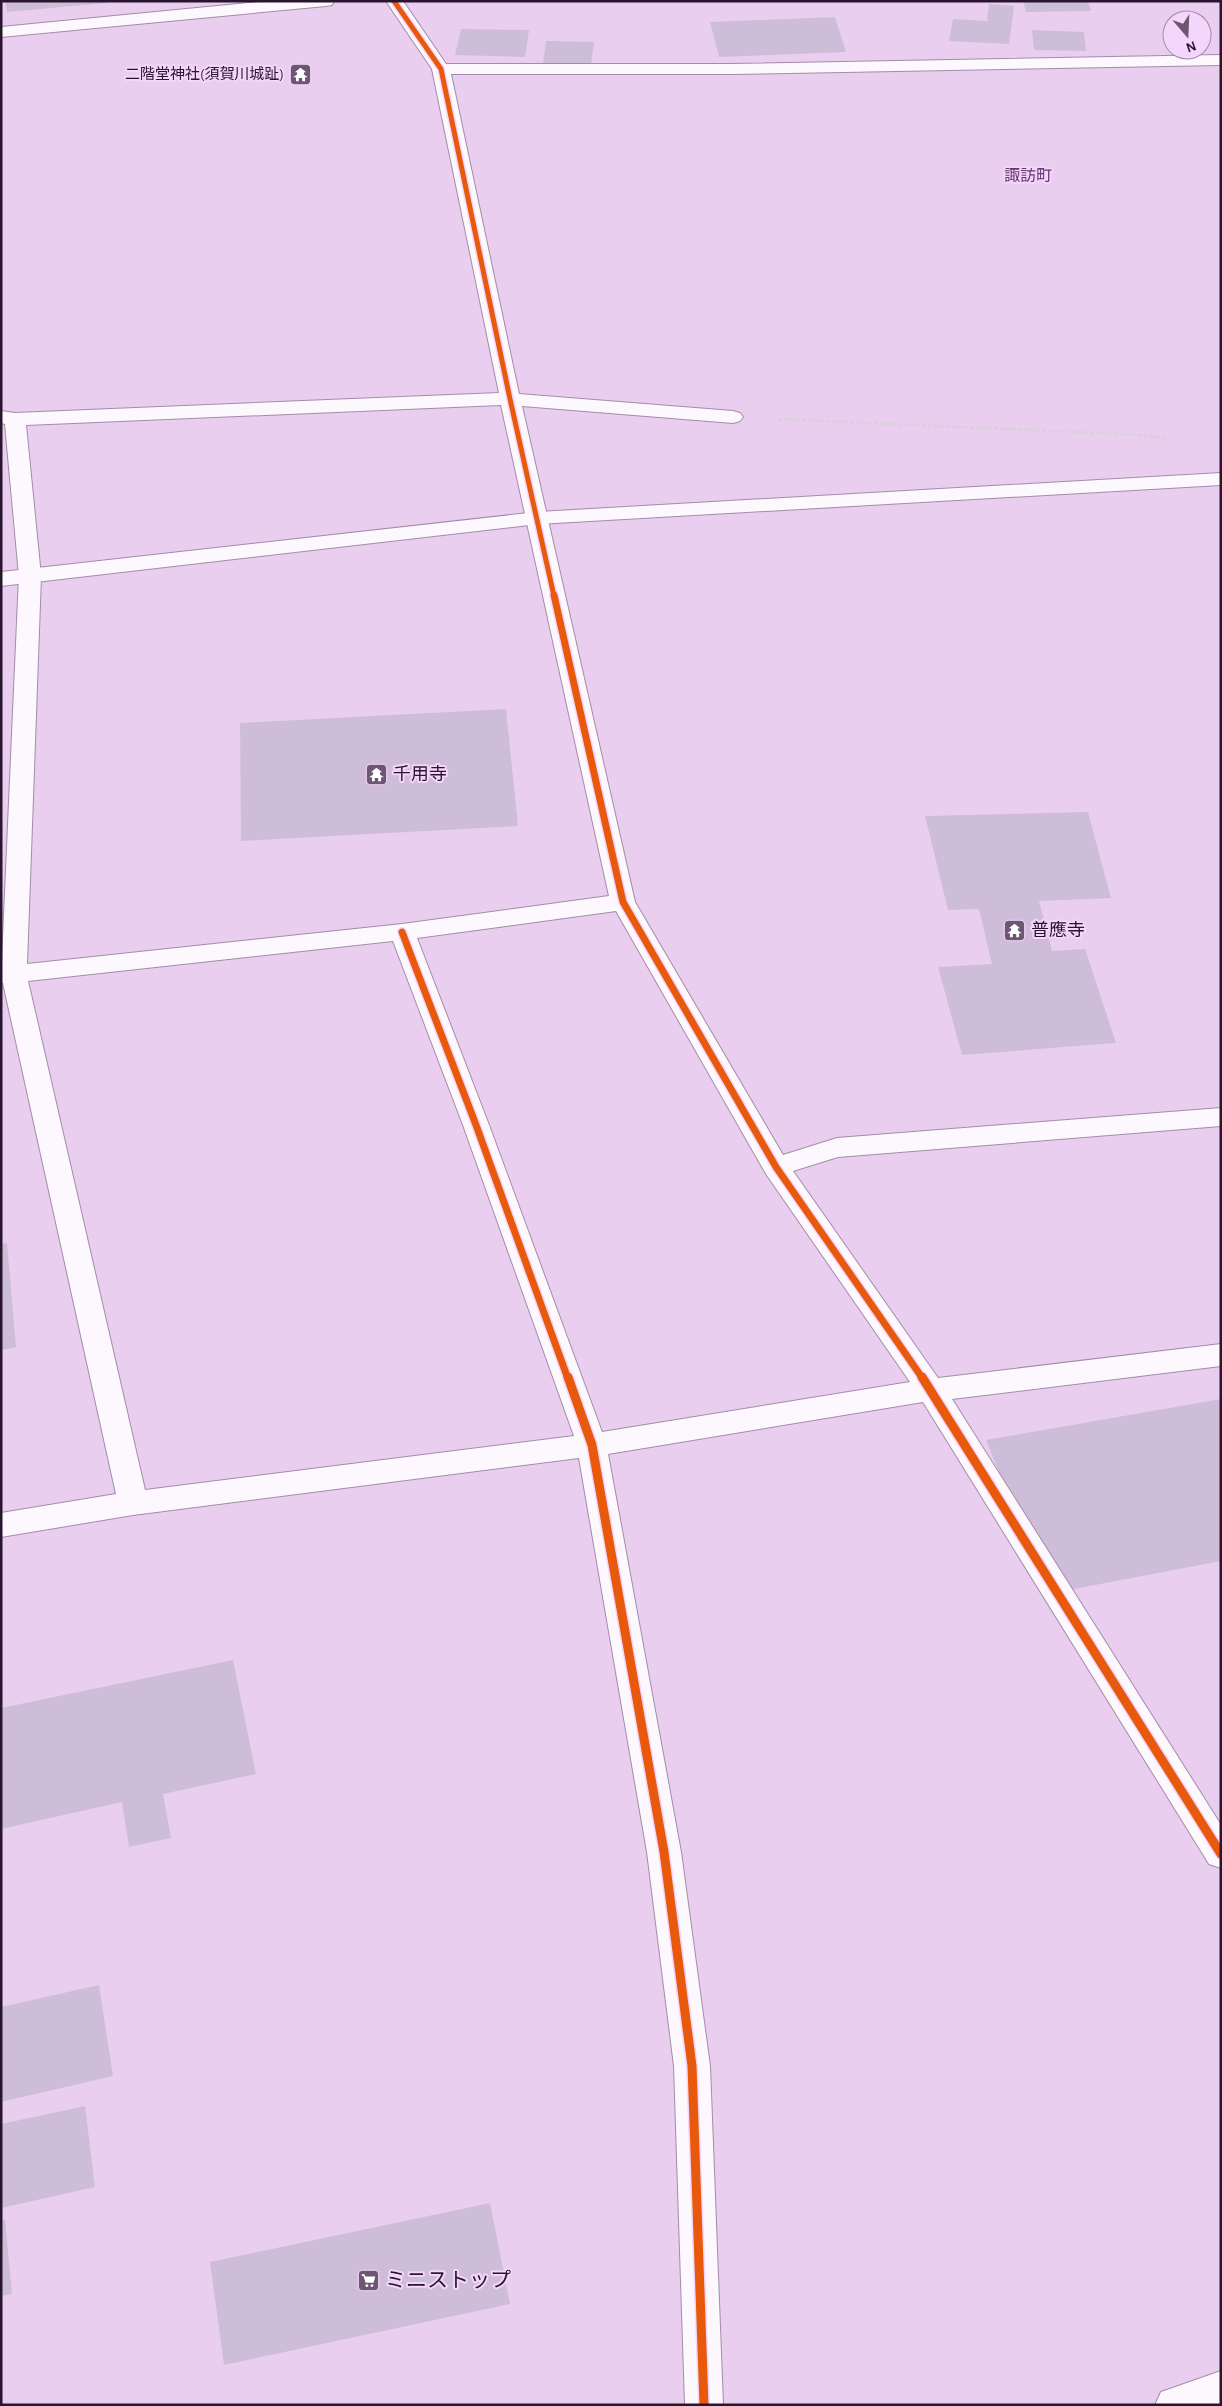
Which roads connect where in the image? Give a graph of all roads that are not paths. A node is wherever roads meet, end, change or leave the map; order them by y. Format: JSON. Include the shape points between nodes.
{"nodes":[{"id":1,"x":326,"y":1,"type":"edge"},
{"id":2,"x":394,"y":1,"type":"edge"},
{"id":3,"x":1,"y":32,"type":"edge"},
{"id":4,"x":1221,"y":60,"type":"edge"},
{"id":5,"x":441,"y":69,"type":"junction"},
{"id":6,"x":510,"y":398,"type":"junction"},
{"id":7,"x":733,"y":417,"type":"road end"},
{"id":8,"x":8,"y":418,"type":"edge"},
{"id":9,"x":1221,"y":479,"type":"edge"},
{"id":10,"x":538,"y":518,"type":"junction"},
{"id":11,"x":30,"y":576,"type":"junction"},
{"id":12,"x":1,"y":579,"type":"edge"},
{"id":13,"x":623,"y":902,"type":"junction"},
{"id":14,"x":402,"y":932,"type":"junction"},
{"id":15,"x":7,"y":975,"type":"edge"},
{"id":16,"x":1221,"y":1116,"type":"edge"},
{"id":17,"x":776,"y":1167,"type":"junction"},
{"id":18,"x":1221,"y":1355,"type":"edge"},
{"id":19,"x":930,"y":1390,"type":"junction"},
{"id":20,"x":592,"y":1444,"type":"junction"},
{"id":21,"x":133,"y":1503,"type":"junction"},
{"id":22,"x":1,"y":1525,"type":"edge"},
{"id":23,"x":1221,"y":1854,"type":"edge"},
{"id":24,"x":1221,"y":2390,"type":"edge"},
{"id":25,"x":704,"y":2405,"type":"edge"},
{"id":26,"x":1174,"y":2405,"type":"edge"}],
"edges":[{"from":1,"to":3,"type":"street"},
{"from":2,"to":5,"type":"street"},
{"from":4,"to":5,"type":"street","via":[[730,69]]},
{"from":5,"to":6,"type":"street"},
{"from":6,"to":7,"type":"street"},
{"from":6,"to":8,"type":"street"},
{"from":6,"to":10,"type":"street"},
{"from":8,"to":11,"type":"street"},
{"from":9,"to":10,"type":"street"},
{"from":10,"to":11,"type":"street"},
{"from":10,"to":13,"type":"street"},
{"from":11,"to":12,"type":"street"},
{"from":11,"to":15,"type":"street"},
{"from":13,"to":14,"type":"street"},
{"from":13,"to":17,"type":"street"},
{"from":14,"to":15,"type":"street"},
{"from":14,"to":20,"type":"street"},
{"from":15,"to":21,"type":"street"},
{"from":16,"to":17,"type":"street","via":[[837,1148]]},
{"from":17,"to":19,"type":"street"},
{"from":18,"to":19,"type":"street"},
{"from":19,"to":20,"type":"street"},
{"from":19,"to":23,"type":"street"},
{"from":20,"to":21,"type":"street"},
{"from":20,"to":25,"type":"street","via":[[664,1852],[692,2066]]},
{"from":21,"to":22,"type":"street"},
{"from":24,"to":26,"type":"street"}]}
